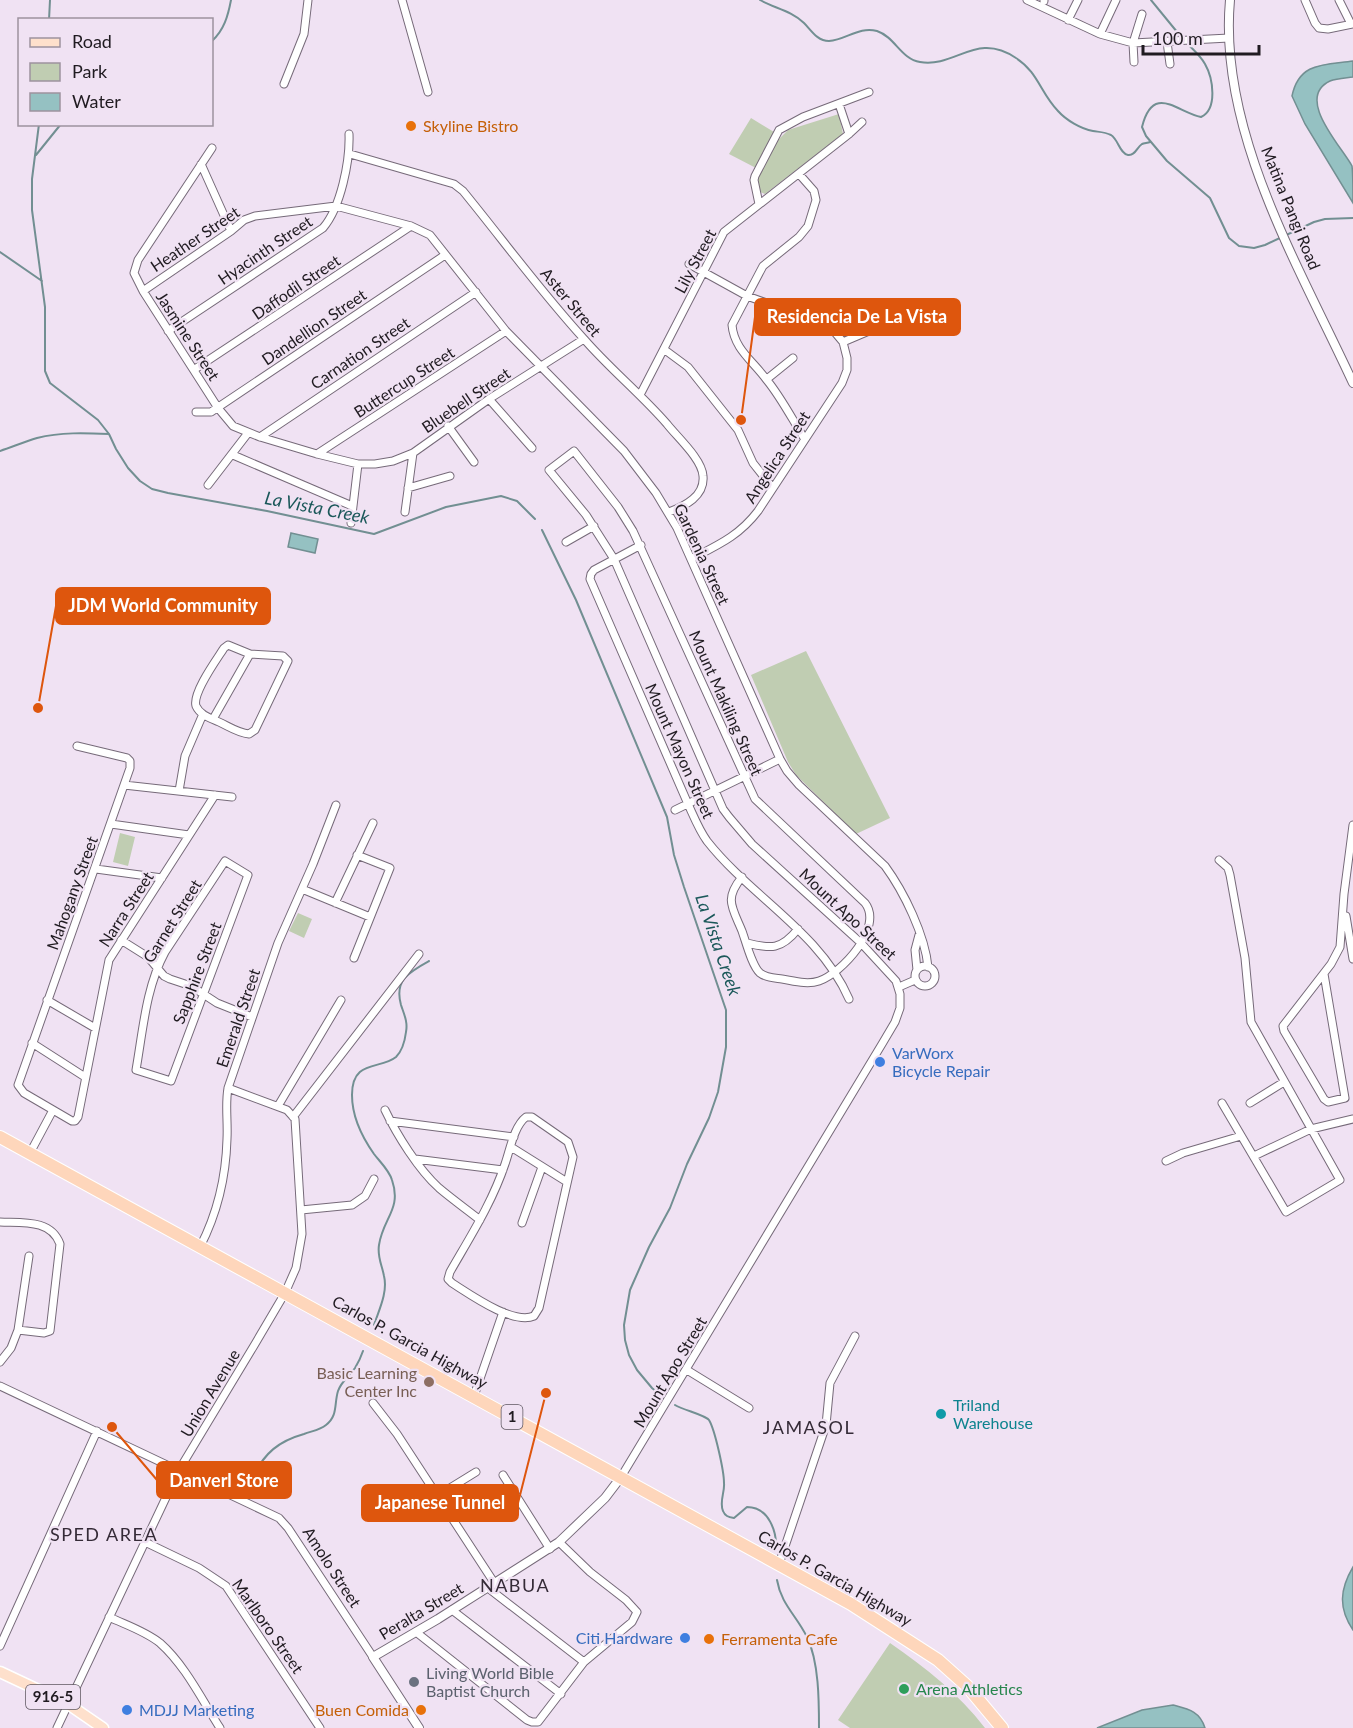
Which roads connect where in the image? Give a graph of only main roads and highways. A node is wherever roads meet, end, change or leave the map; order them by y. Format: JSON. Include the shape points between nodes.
{"nodes":[{"id":1,"x":0,"y":1137,"type":"edge"},
{"id":2,"x":0,"y":1672,"type":"edge"},
{"id":3,"x":103,"y":1728,"type":"edge"},
{"id":4,"x":1002,"y":1728,"type":"edge"}],
"edges":[{"from":1,"to":4,"type":"highway","name":"Carlos P. Garcia Highway","number":"1","via":[[851,1604],[938,1660],[967,1686]]},
{"from":2,"to":3,"type":"main road","number":"916-5","via":[[68,1704]]}]}
